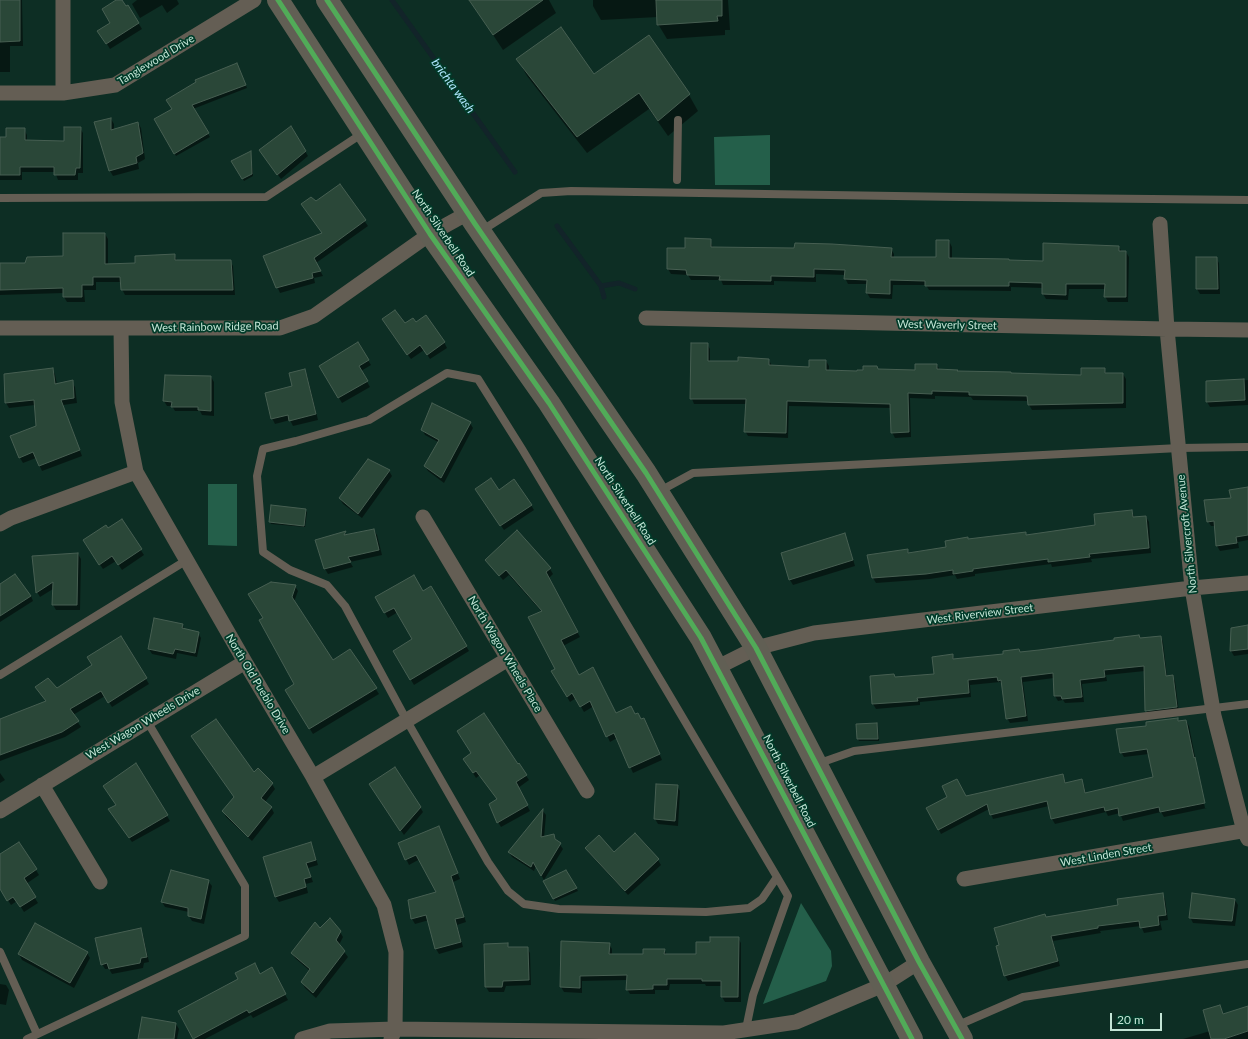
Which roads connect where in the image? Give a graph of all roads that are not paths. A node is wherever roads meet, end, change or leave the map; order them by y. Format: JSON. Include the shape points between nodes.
{"nodes":[{"id":1,"x":63,"y":0,"type":"edge"},
{"id":2,"x":254,"y":0,"type":"edge"},
{"id":3,"x":278,"y":0,"type":"edge"},
{"id":4,"x":327,"y":0,"type":"edge"},
{"id":5,"x":0,"y":93,"type":"edge"},
{"id":6,"x":63,"y":93,"type":"junction"},
{"id":7,"x":678,"y":120,"type":"dead end"},
{"id":8,"x":364,"y":132,"type":"junction"},
{"id":9,"x":677,"y":180,"type":"dead end"},
{"id":10,"x":0,"y":198,"type":"edge"},
{"id":11,"x":1248,"y":200,"type":"edge"},
{"id":12,"x":468,"y":213,"type":"junction"},
{"id":13,"x":1160,"y":224,"type":"dead end"},
{"id":14,"x":481,"y":231,"type":"junction"},
{"id":15,"x":430,"y":234,"type":"junction"},
{"id":16,"x":646,"y":318,"type":"dead end"},
{"id":17,"x":0,"y":328,"type":"edge"},
{"id":18,"x":121,"y":328,"type":"junction"},
{"id":19,"x":1167,"y":329,"type":"junction"},
{"id":20,"x":1248,"y":330,"type":"edge"},
{"id":21,"x":1248,"y":447,"type":"edge"},
{"id":22,"x":1178,"y":448,"type":"junction"},
{"id":23,"x":136,"y":472,"type":"junction"},
{"id":24,"x":658,"y":492,"type":"junction"},
{"id":25,"x":423,"y":517,"type":"dead end"},
{"id":26,"x":0,"y":523,"type":"edge"},
{"id":27,"x":187,"y":560,"type":"junction"},
{"id":28,"x":1248,"y":583,"type":"edge"},
{"id":29,"x":1192,"y":588,"type":"junction"},
{"id":30,"x":756,"y":648,"type":"junction"},
{"id":31,"x":508,"y":659,"type":"junction"},
{"id":32,"x":244,"y":662,"type":"junction"},
{"id":33,"x":718,"y":667,"type":"junction"},
{"id":34,"x":0,"y":675,"type":"edge"},
{"id":35,"x":1248,"y":704,"type":"edge"},
{"id":36,"x":1213,"y":708,"type":"junction"},
{"id":37,"x":147,"y":721,"type":"junction"},
{"id":38,"x":407,"y":721,"type":"junction"},
{"id":39,"x":816,"y":764,"type":"junction"},
{"id":40,"x":314,"y":778,"type":"junction"},
{"id":41,"x":42,"y":785,"type":"junction"},
{"id":42,"x":587,"y":791,"type":"dead end"},
{"id":43,"x":0,"y":811,"type":"edge"},
{"id":44,"x":1247,"y":833,"type":"edge"},
{"id":45,"x":777,"y":877,"type":"junction"},
{"id":46,"x":964,"y":879,"type":"dead end"},
{"id":47,"x":100,"y":882,"type":"dead end"},
{"id":48,"x":0,"y":952,"type":"edge"},
{"id":49,"x":919,"y":962,"type":"junction"},
{"id":50,"x":1248,"y":964,"type":"edge"},
{"id":51,"x":883,"y":985,"type":"junction"},
{"id":52,"x":746,"y":1029,"type":"junction"},
{"id":53,"x":958,"y":1033,"type":"edge"},
{"id":54,"x":37,"y":1034,"type":"junction"},
{"id":55,"x":393,"y":1034,"type":"edge"},
{"id":56,"x":27,"y":1039,"type":"edge"},
{"id":57,"x":302,"y":1039,"type":"edge"},
{"id":58,"x":912,"y":1039,"type":"edge"}],
"edges":[{"from":1,"to":6,"type":"street"},
{"from":2,"to":6,"type":"street","name":"Tanglewood Drive","via":[[115,85]]},
{"from":3,"to":8,"type":"main road","name":"North Silverbell Road"},
{"from":4,"to":12,"type":"main road"},
{"from":5,"to":6,"type":"street","name":"Tanglewood Drive"},
{"from":7,"to":9,"type":"lane"},
{"from":8,"to":10,"type":"lane","via":[[266,197]]},
{"from":8,"to":15,"type":"main road","name":"North Silverbell Road"},
{"from":11,"to":14,"type":"lane","via":[[571,191],[541,193]]},
{"from":12,"to":14,"type":"main road"},
{"from":12,"to":15,"type":"street","name":"West Rainbow Ridge Road"},
{"from":13,"to":19,"type":"street","name":"North Silvercroft Avenue"},
{"from":14,"to":24,"type":"main road"},
{"from":15,"to":18,"type":"street","name":"West Rainbow Ridge Road","via":[[314,316],[280,328]]},
{"from":15,"to":33,"type":"main road","name":"North Silverbell Road","via":[[549,403]]},
{"from":16,"to":19,"type":"street","name":"West Waverly Street"},
{"from":17,"to":18,"type":"street","name":"West Rainbow Ridge Road"},
{"from":18,"to":23,"type":"street","name":"North Old Pueblo Drive","via":[[122,402]]},
{"from":19,"to":20,"type":"street","name":"West Waverly Street"},
{"from":19,"to":22,"type":"street","name":"North Silvercroft Avenue"},
{"from":21,"to":22,"type":"lane"},
{"from":22,"to":24,"type":"lane","via":[[694,473]]},
{"from":22,"to":29,"type":"street","name":"North Silvercroft Avenue"},
{"from":23,"to":26,"type":"street"},
{"from":23,"to":27,"type":"street","name":"North Old Pueblo Drive"},
{"from":24,"to":30,"type":"main road"},
{"from":25,"to":31,"type":"street","name":"North Wagon Wheels Place"},
{"from":27,"to":32,"type":"street","name":"North Old Pueblo Drive"},
{"from":27,"to":34,"type":"lane"},
{"from":28,"to":29,"type":"street","name":"West Riverview Street"},
{"from":29,"to":30,"type":"street","name":"West Riverview Street","via":[[814,633]]},
{"from":29,"to":36,"type":"street","name":"North Silvercroft Avenue"},
{"from":30,"to":33,"type":"street","name":"West Riverview Street"},
{"from":30,"to":39,"type":"main road"},
{"from":31,"to":38,"type":"street"},
{"from":31,"to":42,"type":"street","name":"North Wagon Wheels Place"},
{"from":32,"to":37,"type":"street","name":"West Wagon Wheels Drive"},
{"from":32,"to":40,"type":"street","name":"North Old Pueblo Drive"},
{"from":33,"to":51,"type":"main road","name":"North Silverbell Road"},
{"from":35,"to":36,"type":"lane"},
{"from":36,"to":39,"type":"lane","via":[[854,751]]},
{"from":36,"to":44,"type":"street","name":"North Silvercroft Avenue"},
{"from":37,"to":41,"type":"street","name":"West Wagon Wheels Drive"},
{"from":37,"to":54,"type":"lane","via":[[245,886],[244,936]]},
{"from":38,"to":40,"type":"street"},
{"from":38,"to":45,"type":"lane","via":[[488,862],[508,891],[524,904],[559,909],[706,912],[749,908],[762,899]]},
{"from":38,"to":45,"type":"lane","via":[[345,606],[327,585],[290,570],[263,552],[257,476],[262,449],[369,420],[447,373],[478,379]]},
{"from":39,"to":49,"type":"main road"},
{"from":40,"to":55,"type":"street","name":"North Old Pueblo Drive","via":[[384,905],[396,952]]},
{"from":41,"to":43,"type":"street","name":"West Wagon Wheels Drive"},
{"from":41,"to":47,"type":"street"},
{"from":44,"to":46,"type":"street","name":"West Linden Street"},
{"from":45,"to":52,"type":"lane","via":[[788,896],[753,995]]},
{"from":48,"to":54,"type":"lane"},
{"from":49,"to":51,"type":"street"},
{"from":49,"to":53,"type":"main road"},
{"from":50,"to":53,"type":"lane","via":[[1022,997]]},
{"from":51,"to":52,"type":"street","via":[[796,1022]]},
{"from":51,"to":58,"type":"main road","name":"North Silverbell Road"},
{"from":52,"to":55,"type":"street","via":[[724,1033]]},
{"from":54,"to":56,"type":"lane"},
{"from":55,"to":57,"type":"street","via":[[330,1030]]}]}
